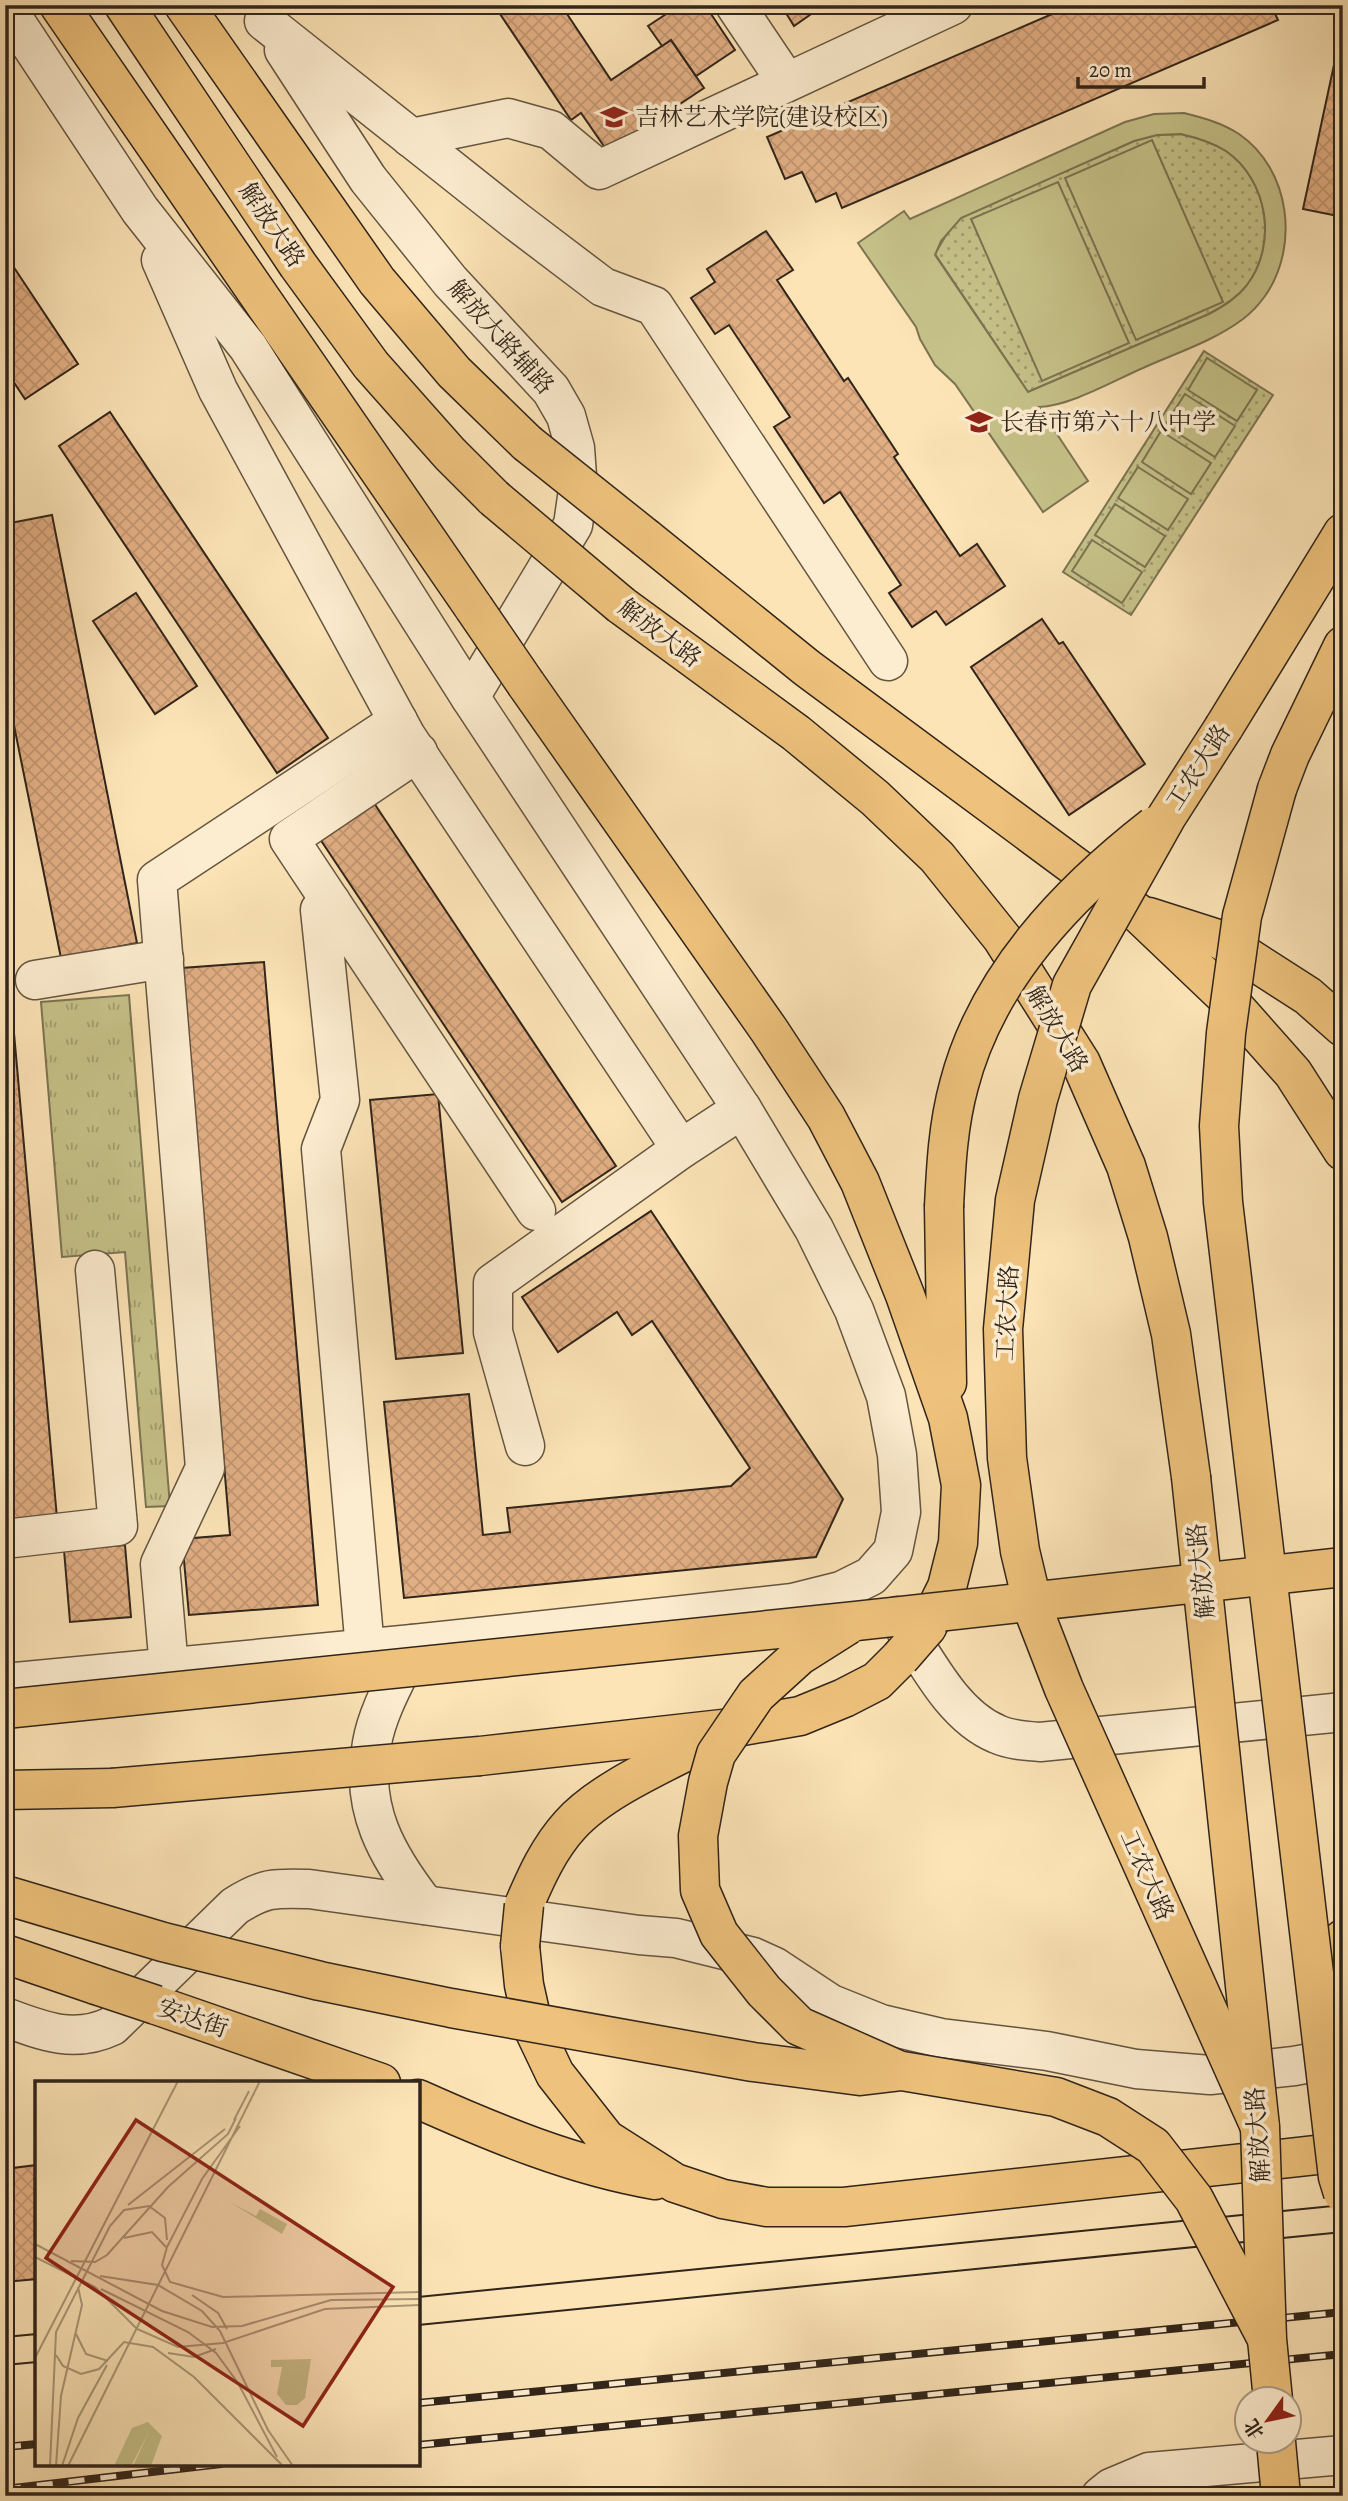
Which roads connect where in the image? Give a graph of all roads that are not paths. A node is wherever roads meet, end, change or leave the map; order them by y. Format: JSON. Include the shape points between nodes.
{"nodes":[{"id":1,"x":59,"y":5,"type":"edge"},
{"id":2,"x":124,"y":5,"type":"edge"},
{"id":3,"x":184,"y":5,"type":"edge"},
{"id":4,"x":735,"y":5,"type":"edge"},
{"id":5,"x":954,"y":5,"type":"edge"},
{"id":6,"x":5,"y":6,"type":"edge"},
{"id":7,"x":260,"y":13,"type":"edge"},
{"id":8,"x":786,"y":81,"type":"junction"},
{"id":9,"x":411,"y":138,"type":"junction"},
{"id":10,"x":139,"y":210,"type":"junction"},
{"id":11,"x":1343,"y":533,"type":"edge"},
{"id":12,"x":1343,"y":646,"type":"edge"},
{"id":13,"x":888,"y":661,"type":"dead end"},
{"id":14,"x":470,"y":697,"type":"junction"},
{"id":15,"x":408,"y":737,"type":"junction"},
{"id":16,"x":1167,"y":816,"type":"junction"},
{"id":17,"x":331,"y":902,"type":"junction"},
{"id":18,"x":1139,"y":914,"type":"junction"},
{"id":19,"x":164,"y":959,"type":"junction"},
{"id":20,"x":35,"y":981,"type":"dead end"},
{"id":21,"x":1343,"y":1027,"type":"edge"},
{"id":22,"x":742,"y":1109,"type":"junction"},
{"id":23,"x":681,"y":1149,"type":"junction"},
{"id":24,"x":1343,"y":1151,"type":"edge"},
{"id":25,"x":536,"y":1211,"type":"dead end"},
{"id":26,"x":95,"y":1270,"type":"dead end"},
{"id":27,"x":948,"y":1418,"type":"junction"},
{"id":28,"x":525,"y":1447,"type":"dead end"},
{"id":29,"x":5,"y":1539,"type":"edge"},
{"id":30,"x":1343,"y":1567,"type":"edge"},
{"id":31,"x":871,"y":1576,"type":"junction"},
{"id":32,"x":856,"y":1621,"type":"junction"},
{"id":33,"x":413,"y":1644,"type":"junction"},
{"id":34,"x":365,"y":1649,"type":"junction"},
{"id":35,"x":170,"y":1668,"type":"junction"},
{"id":36,"x":5,"y":1684,"type":"edge"},
{"id":37,"x":5,"y":1709,"type":"edge"},
{"id":38,"x":1343,"y":1712,"type":"edge"},
{"id":39,"x":731,"y":1728,"type":"junction"},
{"id":40,"x":5,"y":1790,"type":"edge"},
{"id":41,"x":5,"y":1895,"type":"edge"},
{"id":42,"x":425,"y":1905,"type":"junction"},
{"id":43,"x":1343,"y":1939,"type":"edge"},
{"id":44,"x":5,"y":1954,"type":"edge"},
{"id":45,"x":5,"y":2017,"type":"edge"},
{"id":46,"x":1332,"y":2046,"type":"edge"},
{"id":47,"x":902,"y":2071,"type":"junction"},
{"id":48,"x":375,"y":2081,"type":"edge"},
{"id":49,"x":420,"y":2100,"type":"edge"},
{"id":50,"x":1260,"y":2127,"type":"junction"},
{"id":51,"x":1343,"y":2152,"type":"edge"},
{"id":52,"x":675,"y":2183,"type":"junction"},
{"id":53,"x":1343,"y":2193,"type":"edge"},
{"id":54,"x":1267,"y":2339,"type":"junction"},
{"id":55,"x":1272,"y":2386,"type":"edge"},
{"id":56,"x":1343,"y":2455,"type":"edge"},
{"id":57,"x":1278,"y":2456,"type":"edge"},
{"id":58,"x":1101,"y":2496,"type":"edge"},
{"id":59,"x":1282,"y":2496,"type":"edge"}],
"edges":[{"from":1,"to":27,"type":"main road","bridge":true,"via":[[825,1117],[865,1194]]},
{"from":2,"to":50,"type":"main road","name":"解放大路","bridge":true,"via":[[298,265],[371,365],[450,454],[494,498],[621,605],[796,733],[937,857],[1002,938],[1081,1063],[1126,1166],[1171,1334],[1191,1477]]},
{"from":3,"to":18,"type":"main road","bridge":true,"via":[[377,281],[454,372],[527,443],[807,668]]},
{"from":4,"to":8,"type":"street"},
{"from":5,"to":8,"type":"street"},
{"from":6,"to":10,"type":"street"},
{"from":7,"to":9,"type":"street"},
{"from":7,"to":14,"type":"street","name":"解放大路辅路","via":[[369,179],[450,281],[551,390],[566,416],[575,448],[578,489],[573,525]]},
{"from":8,"to":9,"type":"street","via":[[599,170],[551,130],[508,118]]},
{"from":9,"to":13,"type":"street","via":[[603,287],[654,306]]},
{"from":10,"to":14,"type":"street","via":[[248,347]]},
{"from":10,"to":15,"type":"street","via":[[218,390]]},
{"from":11,"to":16,"type":"main road","name":"工农大路","bridge":true},
{"from":12,"to":46,"type":"main road","bridge":true,"via":[[1277,789],[1242,916],[1219,1125],[1223,1202]]},
{"from":14,"to":22,"type":"street"},
{"from":15,"to":17,"type":"street","via":[[289,839]]},
{"from":15,"to":19,"type":"street","via":[[157,880]]},
{"from":15,"to":23,"type":"street"},
{"from":16,"to":27,"type":"main road","bridge":true,"via":[[1108,862],[1052,918],[1001,986],[978,1031],[959,1084],[948,1139],[944,1207]]},
{"from":16,"to":50,"type":"main road","name":"工农大路","bridge":true,"via":[[1072,985],[1038,1099],[1015,1199],[1004,1316],[1007,1458],[1020,1551],[1035,1614],[1064,1689]]},
{"from":17,"to":25,"type":"street"},
{"from":17,"to":34,"type":"street","via":[[320,910],[340,1100],[321,1149]]},
{"from":18,"to":21,"type":"main road","via":[[1221,940],[1308,996]]},
{"from":18,"to":24,"type":"main road","via":[[1223,994],[1293,1073]]},
{"from":19,"to":20,"type":"street"},
{"from":19,"to":35,"type":"street","via":[[205,1468],[160,1564]]},
{"from":22,"to":23,"type":"street"},
{"from":22,"to":31,"type":"street","via":[[814,1230],[854,1310],[886,1396],[901,1512],[893,1551]]},
{"from":23,"to":28,"type":"street","via":[[493,1283],[493,1332]]},
{"from":26,"to":29,"type":"street","via":[[118,1526]]},
{"from":27,"to":39,"type":"main road","bridge":true,"via":[[961,1485],[958,1543],[947,1587],[927,1627],[877,1681],[800,1716]]},
{"from":30,"to":32,"type":"main road","bridge":true},
{"from":31,"to":33,"type":"street","via":[[841,1591],[793,1603]]},
{"from":31,"to":38,"type":"street","via":[[954,1702],[980,1726],[1000,1735],[1040,1742]]},
{"from":32,"to":37,"type":"main road","bridge":true},
{"from":32,"to":47,"type":"main road","bridge":true,"via":[[799,1656],[756,1695],[716,1754],[698,1836],[700,1890],[719,1934],[799,2026]]},
{"from":33,"to":34,"type":"street"},
{"from":33,"to":42,"type":"street","via":[[372,1741],[368,1776],[379,1832],[399,1872]]},
{"from":34,"to":35,"type":"street"},
{"from":35,"to":36,"type":"street"},
{"from":39,"to":40,"type":"main road","bridge":true,"via":[[480,1756],[111,1788]]},
{"from":39,"to":52,"type":"main road","bridge":true,"via":[[605,1795],[570,1824],[542,1863],[524,1905],[520,1947],[524,1985],[534,2030],[555,2074],[606,2138]]},
{"from":41,"to":47,"type":"main road","bridge":true,"via":[[163,1942],[451,2008],[766,2064],[860,2077]]},
{"from":42,"to":45,"type":"street","via":[[272,1888],[235,1906],[112,2026],[95,2034],[73,2036]]},
{"from":42,"to":46,"type":"street","via":[[676,1938],[752,1956],[831,2004],[881,2024],[1136,2069],[1200,2074],[1294,2066]]},
{"from":43,"to":46,"type":"main road","bridge":true},
{"from":44,"to":48,"type":"main road","name":"安达街","bridge":true},
{"from":46,"to":53,"type":"main road","bridge":true,"via":[[1338,2177]]},
{"from":47,"to":54,"type":"main road","bridge":true,"via":[[1056,2097],[1108,2117],[1153,2146],[1194,2199]]},
{"from":49,"to":52,"type":"main road","via":[[486,2129],[615,2173]]},
{"from":50,"to":54,"type":"main road","name":"解放大路","bridge":true},
{"from":51,"to":52,"type":"main road","via":[[844,2207],[767,2207]]},
{"from":54,"to":55,"type":"main road","name":"解放大路","bridge":true},
{"from":56,"to":58,"type":"street","via":[[1149,2472]]},
{"from":57,"to":59,"type":"main road","bridge":true}]}
